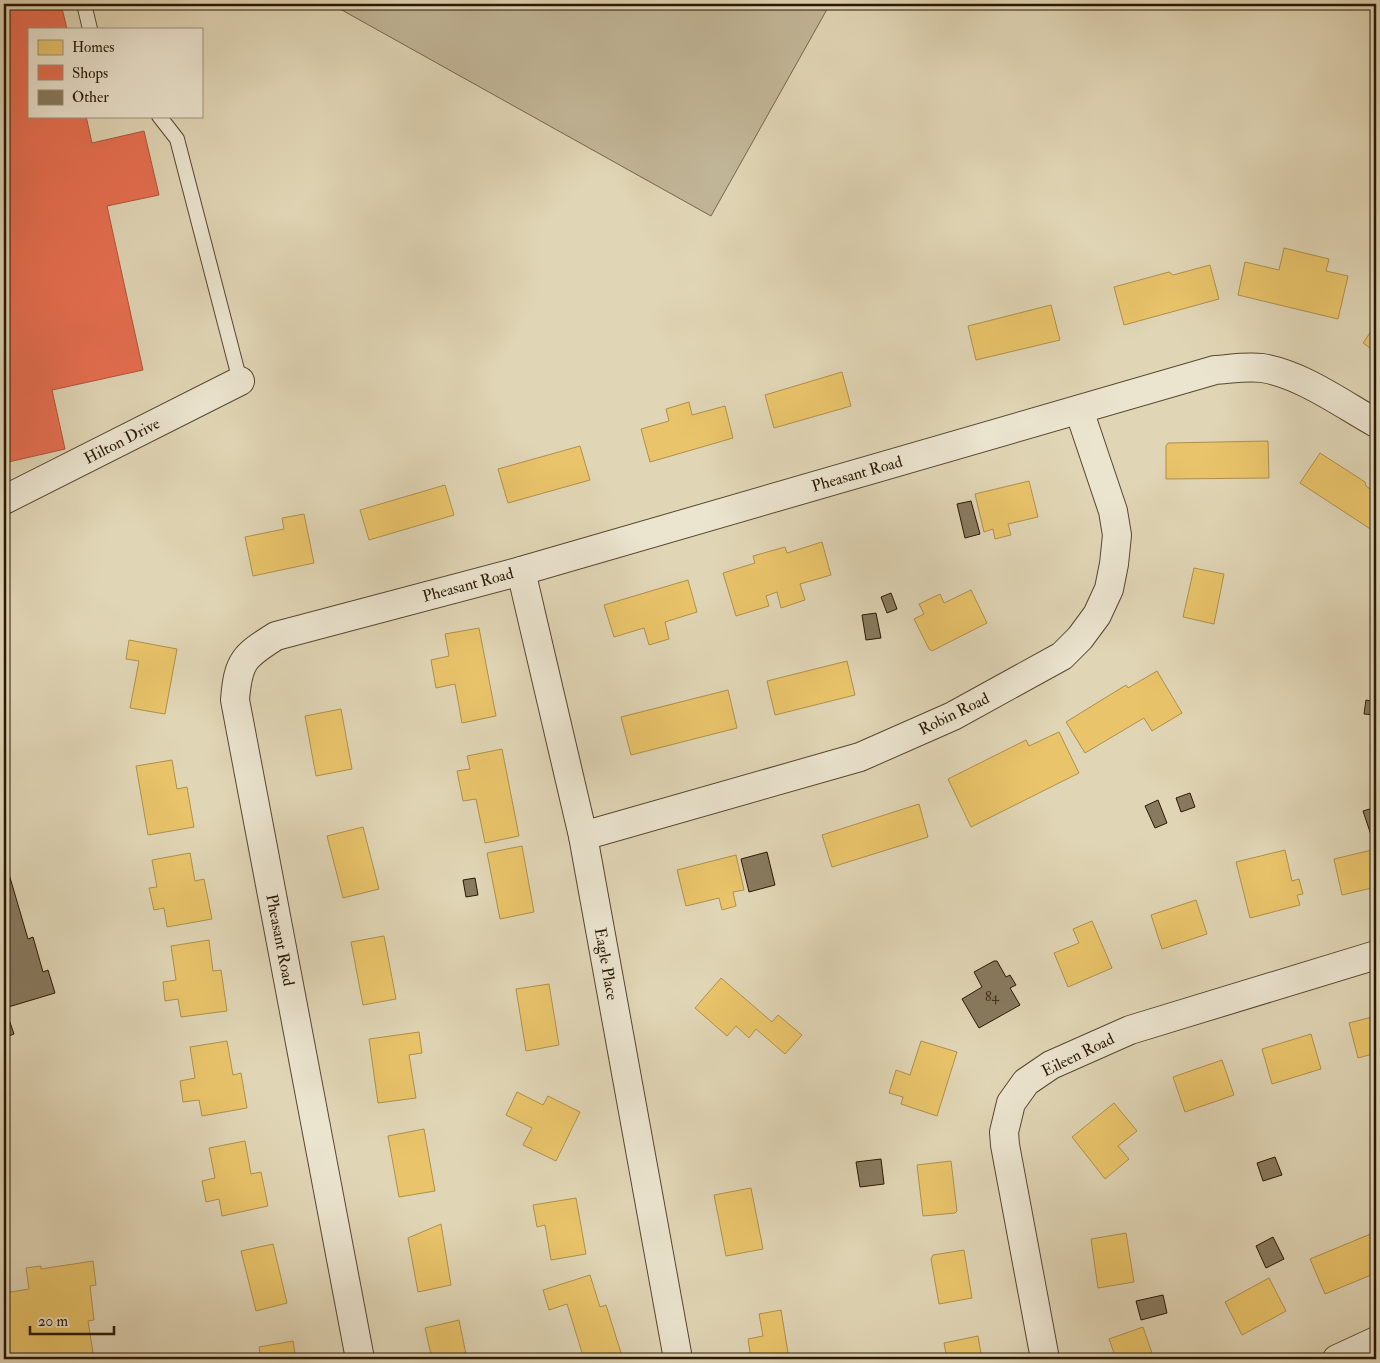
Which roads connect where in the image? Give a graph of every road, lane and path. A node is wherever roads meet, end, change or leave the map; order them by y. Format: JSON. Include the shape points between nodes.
{"nodes":[{"id":1,"x":84,"y":4,"type":"edge"},
{"id":2,"x":90,"y":28,"type":"edge"},
{"id":3,"x":160,"y":118,"type":"edge"},
{"id":4,"x":240,"y":381,"type":"joint"},
{"id":5,"x":1079,"y":410,"type":"junction"},
{"id":6,"x":1376,"y":423,"type":"edge"},
{"id":7,"x":4,"y":500,"type":"edge"},
{"id":8,"x":521,"y":571,"type":"junction"},
{"id":9,"x":583,"y":836,"type":"junction"},
{"id":10,"x":1376,"y":955,"type":"edge"},
{"id":11,"x":1376,"y":1341,"type":"edge"},
{"id":12,"x":360,"y":1359,"type":"edge"},
{"id":13,"x":678,"y":1359,"type":"edge"},
{"id":14,"x":1045,"y":1359,"type":"edge"},
{"id":15,"x":1337,"y":1359,"type":"edge"}],
"edges":[{"from":1,"to":2,"type":"lane"},
{"from":3,"to":4,"type":"lane","via":[[177,139]]},
{"from":4,"to":7,"type":"street","name":"Hilton Drive"},
{"from":5,"to":6,"type":"street","name":"Pheasant Road","via":[[1215,370],[1260,368],[1306,383]]},
{"from":5,"to":8,"type":"street","name":"Pheasant Road"},
{"from":5,"to":9,"type":"street","name":"Robin Road","via":[[1113,511],[1116,542],[1109,589],[1097,615],[1062,656],[953,716],[860,757]]},
{"from":8,"to":9,"type":"street","name":"Eagle Place"},
{"from":8,"to":12,"type":"street","name":"Pheasant Road","via":[[276,636],[252,651],[241,665],[236,682],[235,700]]},
{"from":9,"to":13,"type":"street","name":"Eagle Place"},
{"from":10,"to":14,"type":"street","name":"Eileen Road","via":[[1130,1030],[1051,1065],[1026,1082],[1011,1104],[1004,1132]]},
{"from":11,"to":15,"type":"street"}]}
